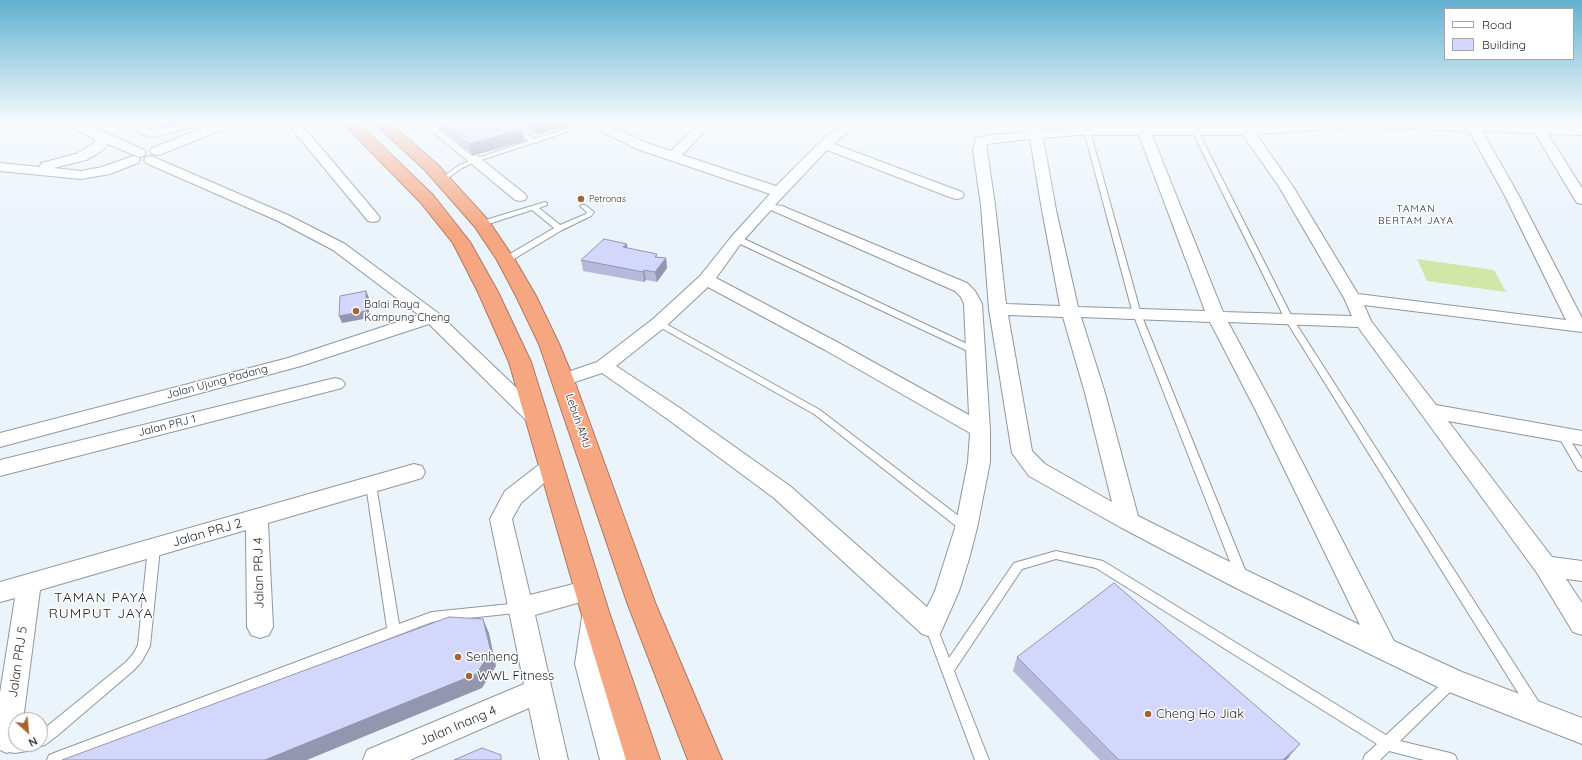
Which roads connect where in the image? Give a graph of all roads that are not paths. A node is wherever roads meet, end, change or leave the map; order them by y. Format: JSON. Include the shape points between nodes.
{"nodes":[{"id":1,"x":76,"y":158,"type":"edge"},
{"id":2,"x":138,"y":158,"type":"edge"},
{"id":3,"x":150,"y":158,"type":"edge"},
{"id":4,"x":323,"y":158,"type":"edge"},
{"id":5,"x":387,"y":158,"type":"edge"},
{"id":6,"x":421,"y":158,"type":"edge"},
{"id":7,"x":470,"y":158,"type":"edge"},
{"id":8,"x":481,"y":158,"type":"edge"},
{"id":9,"x":678,"y":158,"type":"edge"},
{"id":10,"x":813,"y":158,"type":"edge"},
{"id":11,"x":859,"y":158,"type":"edge"},
{"id":12,"x":981,"y":158,"type":"edge"},
{"id":13,"x":1040,"y":158,"type":"edge"},
{"id":14,"x":1095,"y":158,"type":"edge"},
{"id":15,"x":1155,"y":158,"type":"edge"},
{"id":16,"x":1208,"y":158,"type":"edge"},
{"id":17,"x":1266,"y":158,"type":"edge"},
{"id":18,"x":1491,"y":158,"type":"edge"},
{"id":19,"x":1557,"y":158,"type":"edge"},
{"id":20,"x":473,"y":161,"type":"junction"},
{"id":21,"x":0,"y":167,"type":"edge"},
{"id":22,"x":16,"y":168,"type":"junction"},
{"id":23,"x":442,"y":180,"type":"junction"},
{"id":24,"x":779,"y":192,"type":"junction"},
{"id":25,"x":958,"y":195,"type":"dead end"},
{"id":26,"x":520,"y":197,"type":"dead end"},
{"id":27,"x":1582,"y":200,"type":"edge"},
{"id":28,"x":545,"y":204,"type":"dead end"},
{"id":29,"x":583,"y":206,"type":"dead end"},
{"id":30,"x":534,"y":208,"type":"junction"},
{"id":31,"x":777,"y":209,"type":"dead end"},
{"id":32,"x":373,"y":218,"type":"dead end"},
{"id":33,"x":482,"y":224,"type":"junction"},
{"id":34,"x":558,"y":228,"type":"junction"},
{"id":35,"x":737,"y":239,"type":"junction"},
{"id":36,"x":506,"y":260,"type":"junction"},
{"id":37,"x":706,"y":279,"type":"junction"},
{"id":38,"x":1352,"y":298,"type":"junction"},
{"id":39,"x":998,"y":309,"type":"junction"},
{"id":40,"x":1070,"y":312,"type":"junction"},
{"id":41,"x":1138,"y":314,"type":"junction"},
{"id":42,"x":432,"y":317,"type":"junction"},
{"id":43,"x":1216,"y":317,"type":"junction"},
{"id":44,"x":1289,"y":319,"type":"junction"},
{"id":45,"x":1363,"y":322,"type":"junction"},
{"id":46,"x":659,"y":323,"type":"junction"},
{"id":47,"x":1580,"y":327,"type":"edge"},
{"id":48,"x":975,"y":351,"type":"junction"},
{"id":49,"x":604,"y":366,"type":"junction"},
{"id":50,"x":563,"y":380,"type":"junction"},
{"id":51,"x":335,"y":384,"type":"dead end"},
{"id":52,"x":1431,"y":411,"type":"junction"},
{"id":53,"x":538,"y":420,"type":"junction"},
{"id":54,"x":980,"y":430,"type":"junction"},
{"id":55,"x":1562,"y":434,"type":"junction"},
{"id":56,"x":1582,"y":438,"type":"edge"},
{"id":57,"x":0,"y":440,"type":"edge"},
{"id":58,"x":552,"y":465,"type":"junction"},
{"id":59,"x":1582,"y":467,"type":"edge"},
{"id":60,"x":0,"y":468,"type":"edge"},
{"id":61,"x":414,"y":472,"type":"dead end"},
{"id":62,"x":371,"y":485,"type":"junction"},
{"id":63,"x":257,"y":518,"type":"junction"},
{"id":64,"x":1128,"y":521,"type":"junction"},
{"id":65,"x":966,"y":528,"type":"junction"},
{"id":66,"x":154,"y":548,"type":"junction"},
{"id":67,"x":1545,"y":566,"type":"junction"},
{"id":68,"x":1582,"y":571,"type":"edge"},
{"id":69,"x":1243,"y":580,"type":"junction"},
{"id":70,"x":29,"y":584,"type":"junction"},
{"id":71,"x":0,"y":592,"type":"edge"},
{"id":72,"x":592,"y":601,"type":"junction"},
{"id":73,"x":521,"y":608,"type":"junction"},
{"id":74,"x":1582,"y":624,"type":"edge"},
{"id":75,"x":931,"y":626,"type":"junction"},
{"id":76,"x":260,"y":627,"type":"dead end"},
{"id":77,"x":394,"y":632,"type":"junction"},
{"id":78,"x":1385,"y":649,"type":"junction"},
{"id":79,"x":948,"y":670,"type":"junction"},
{"id":80,"x":1453,"y":681,"type":"junction"},
{"id":81,"x":539,"y":692,"type":"junction"},
{"id":82,"x":19,"y":712,"type":"edge"},
{"id":83,"x":1540,"y":716,"type":"junction"},
{"id":84,"x":1582,"y":732,"type":"edge"},
{"id":85,"x":48,"y":734,"type":"edge"},
{"id":86,"x":1388,"y":744,"type":"junction"},
{"id":87,"x":705,"y":758,"type":"edge"},
{"id":88,"x":54,"y":760,"type":"edge"},
{"id":89,"x":378,"y":760,"type":"edge"},
{"id":90,"x":554,"y":760,"type":"edge"},
{"id":91,"x":614,"y":760,"type":"edge"},
{"id":92,"x":643,"y":760,"type":"edge"},
{"id":93,"x":982,"y":760,"type":"edge"},
{"id":94,"x":1370,"y":760,"type":"edge"},
{"id":95,"x":1450,"y":760,"type":"edge"}],
"edges":[{"from":1,"to":22,"type":"street","via":[[48,166]]},
{"from":2,"to":22,"type":"street","via":[[105,171],[81,175]]},
{"from":3,"to":42,"type":"street","via":[[283,218],[339,247]]},
{"from":4,"to":32,"type":"street"},
{"from":5,"to":53,"type":"highway","via":[[418,188],[461,242],[488,292],[517,356]]},
{"from":6,"to":23,"type":"highway","name":"Lebuh AMJ"},
{"from":7,"to":20,"type":"street"},
{"from":8,"to":20,"type":"lane"},
{"from":9,"to":24,"type":"street"},
{"from":10,"to":24,"type":"street"},
{"from":11,"to":25,"type":"street"},
{"from":12,"to":39,"type":"street"},
{"from":13,"to":40,"type":"street"},
{"from":14,"to":41,"type":"lane"},
{"from":15,"to":43,"type":"street"},
{"from":16,"to":44,"type":"lane"},
{"from":17,"to":38,"type":"street","via":[[1285,185]]},
{"from":18,"to":47,"type":"street"},
{"from":19,"to":27,"type":"street"},
{"from":20,"to":23,"type":"lane"},
{"from":20,"to":26,"type":"street"},
{"from":21,"to":22,"type":"street"},
{"from":23,"to":33,"type":"highway","name":"Lebuh AMJ"},
{"from":24,"to":35,"type":"street"},
{"from":28,"to":30,"type":"lane"},
{"from":29,"to":34,"type":"lane","via":[[591,212],[589,215]]},
{"from":30,"to":33,"type":"lane"},
{"from":30,"to":34,"type":"lane"},
{"from":31,"to":48,"type":"street","via":[[961,287],[973,304]]},
{"from":33,"to":36,"type":"highway","name":"Lebuh AMJ"},
{"from":34,"to":36,"type":"lane"},
{"from":35,"to":37,"type":"street"},
{"from":35,"to":48,"type":"lane"},
{"from":36,"to":50,"type":"highway","name":"Lebuh AMJ","via":[[549,344]]},
{"from":37,"to":46,"type":"street"},
{"from":37,"to":54,"type":"street"},
{"from":38,"to":45,"type":"street"},
{"from":38,"to":47,"type":"street"},
{"from":39,"to":40,"type":"street"},
{"from":39,"to":64,"type":"street","via":[[1022,453],[1037,470]]},
{"from":40,"to":41,"type":"street"},
{"from":40,"to":64,"type":"street"},
{"from":41,"to":43,"type":"street"},
{"from":41,"to":69,"type":"lane"},
{"from":42,"to":53,"type":"street"},
{"from":42,"to":57,"type":"street","name":"Jalan Ujung Padang","via":[[294,362]]},
{"from":43,"to":44,"type":"street"},
{"from":43,"to":78,"type":"street"},
{"from":44,"to":45,"type":"street"},
{"from":44,"to":83,"type":"lane"},
{"from":45,"to":52,"type":"street"},
{"from":46,"to":49,"type":"street"},
{"from":46,"to":65,"type":"lane","via":[[817,412]]},
{"from":48,"to":54,"type":"street"},
{"from":49,"to":50,"type":"street"},
{"from":49,"to":75,"type":"street","via":[[782,492]]},
{"from":50,"to":87,"type":"highway","name":"Lebuh AMJ","via":[[642,606]]},
{"from":51,"to":60,"type":"street","name":"Jalan PRJ 1"},
{"from":52,"to":55,"type":"street"},
{"from":52,"to":67,"type":"street"},
{"from":53,"to":58,"type":"highway"},
{"from":54,"to":65,"type":"street","via":[[979,462]]},
{"from":55,"to":56,"type":"street"},
{"from":55,"to":59,"type":"lane"},
{"from":58,"to":72,"type":"highway"},
{"from":58,"to":73,"type":"street","via":[[514,497],[501,519]]},
{"from":61,"to":62,"type":"street","name":"Jalan PRJ 2"},
{"from":62,"to":63,"type":"street","name":"Jalan PRJ 2"},
{"from":62,"to":77,"type":"lane"},
{"from":63,"to":66,"type":"street","name":"Jalan PRJ 2"},
{"from":63,"to":76,"type":"street","name":"Jalan PRJ 4"},
{"from":64,"to":69,"type":"street"},
{"from":65,"to":75,"type":"street","via":[[947,591]]},
{"from":66,"to":70,"type":"street","name":"Jalan PRJ 2"},
{"from":66,"to":85,"type":"lane","via":[[144,646],[130,666]]},
{"from":67,"to":68,"type":"street"},
{"from":67,"to":74,"type":"street"},
{"from":69,"to":78,"type":"street"},
{"from":70,"to":71,"type":"street","name":"Jalan PRJ 2"},
{"from":70,"to":82,"type":"street","name":"Jalan PRJ 5"},
{"from":72,"to":73,"type":"street"},
{"from":72,"to":91,"type":"street","via":[[588,664]]},
{"from":72,"to":92,"type":"highway"},
{"from":73,"to":77,"type":"lane","via":[[432,617]]},
{"from":73,"to":81,"type":"street"},
{"from":75,"to":79,"type":"lane"},
{"from":77,"to":88,"type":"lane"},
{"from":78,"to":80,"type":"street"},
{"from":79,"to":86,"type":"lane","via":[[1018,566],[1056,555],[1099,564]]},
{"from":79,"to":93,"type":"lane"},
{"from":80,"to":83,"type":"street"},
{"from":80,"to":86,"type":"lane"},
{"from":81,"to":89,"type":"street","name":"Jalan Inang 4"},
{"from":81,"to":90,"type":"street"},
{"from":83,"to":84,"type":"street"},
{"from":86,"to":94,"type":"lane"},
{"from":86,"to":95,"type":"lane"}]}
